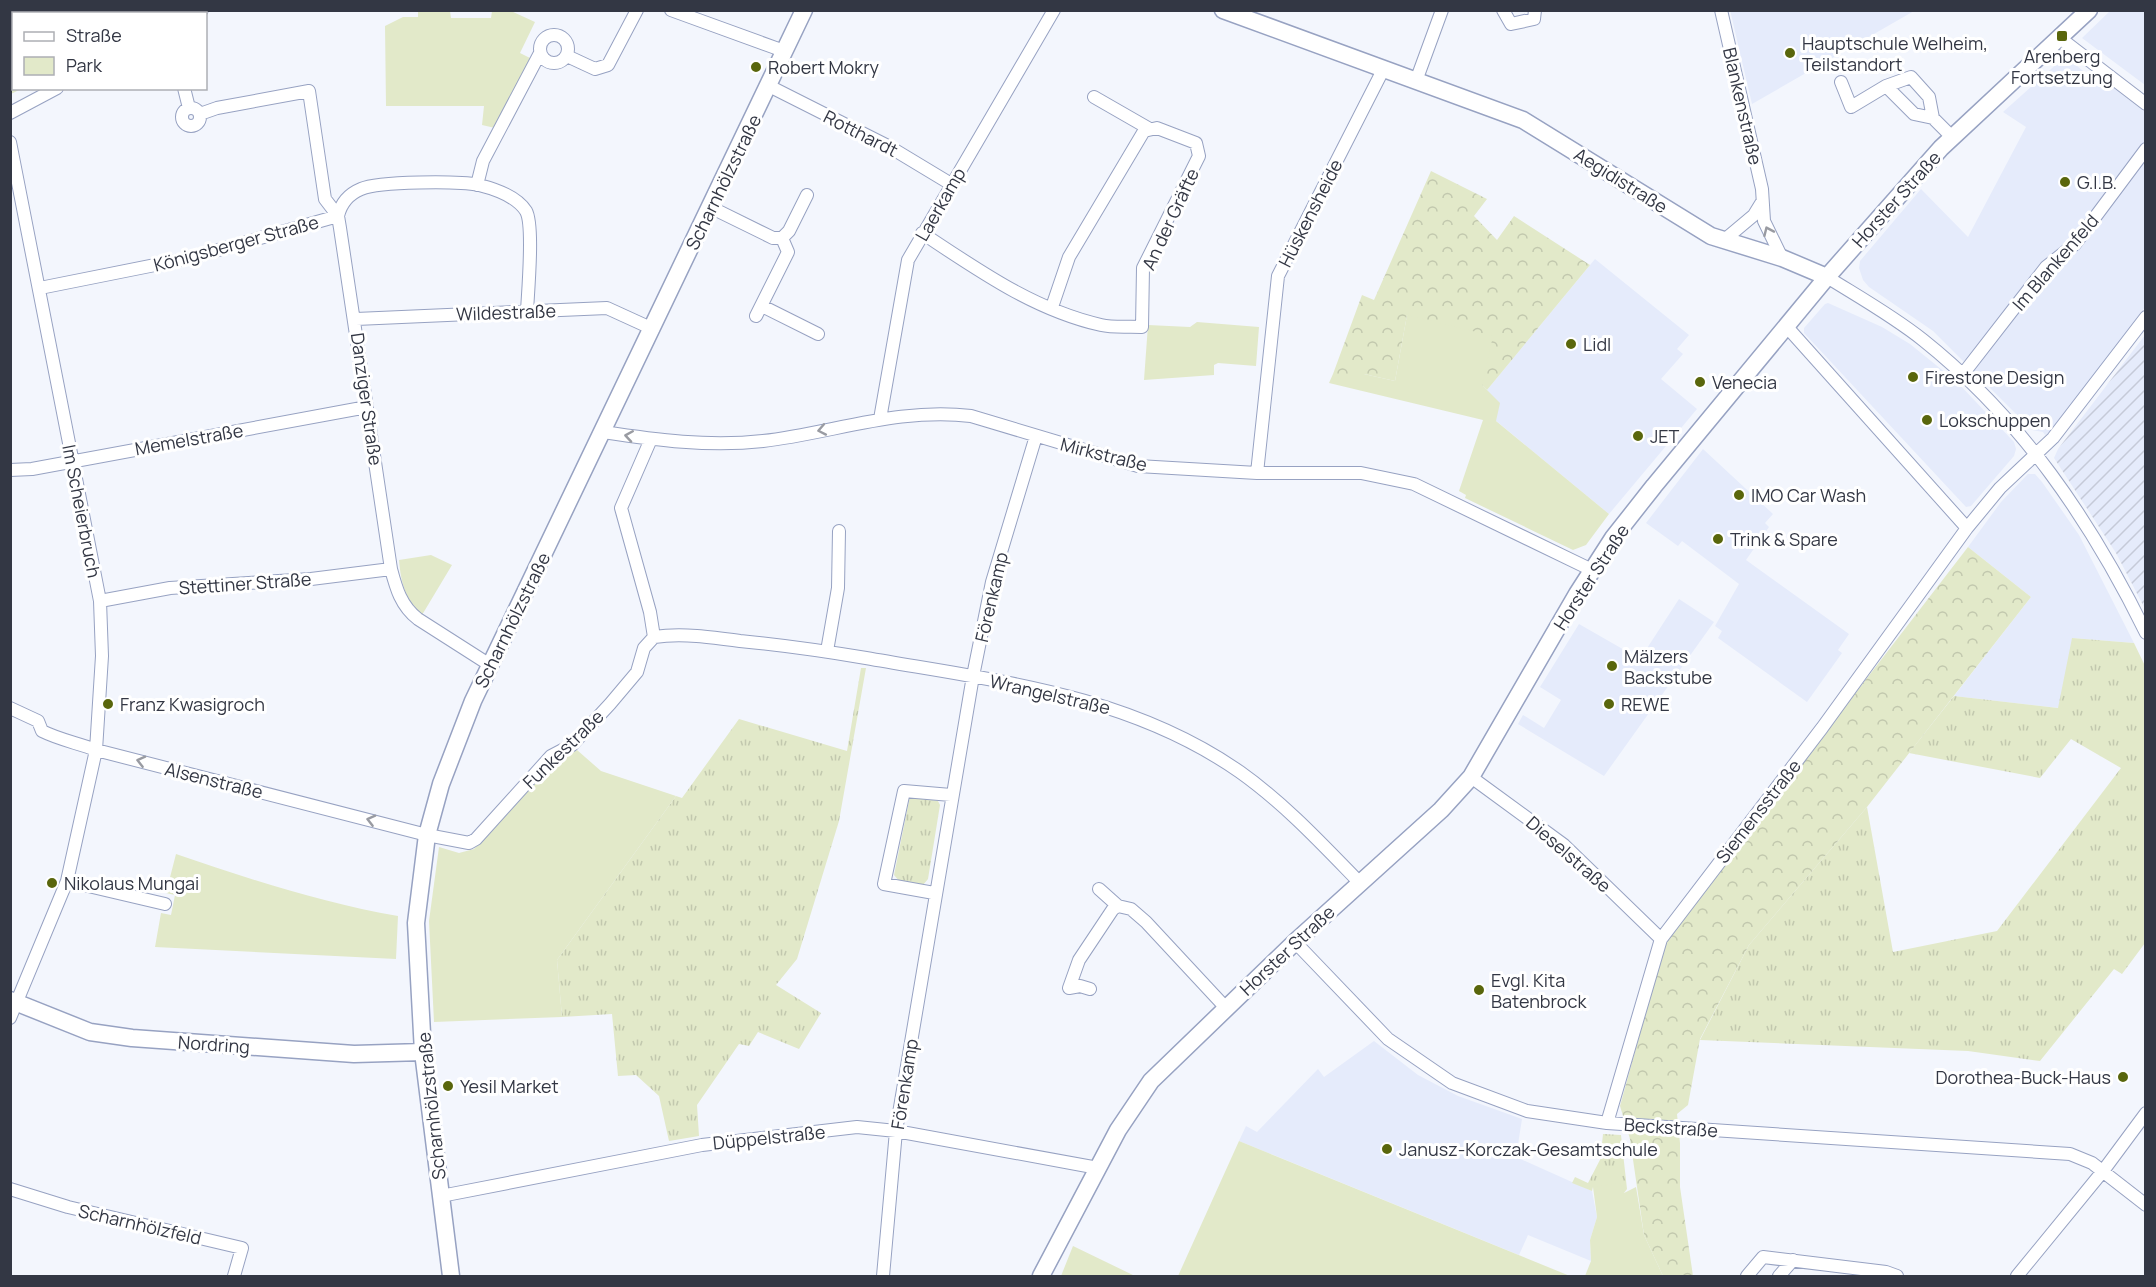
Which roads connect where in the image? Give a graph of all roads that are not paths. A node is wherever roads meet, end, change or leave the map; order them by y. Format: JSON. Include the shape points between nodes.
{"nodes":[{"id":1,"x":637,"y":10,"type":"edge"},
{"id":2,"x":672,"y":10,"type":"edge"},
{"id":3,"x":804,"y":10,"type":"edge"},
{"id":4,"x":1054,"y":10,"type":"edge"},
{"id":5,"x":1223,"y":10,"type":"edge"},
{"id":6,"x":1442,"y":10,"type":"edge"},
{"id":7,"x":1503,"y":10,"type":"edge"},
{"id":8,"x":1535,"y":10,"type":"edge"},
{"id":9,"x":1721,"y":10,"type":"edge"},
{"id":10,"x":2088,"y":10,"type":"edge"},
{"id":11,"x":2060,"y":38,"type":"junction"},
{"id":12,"x":784,"y":51,"type":"junction"},
{"id":13,"x":540,"y":53,"type":"junction"},
{"id":14,"x":567,"y":56,"type":"junction"},
{"id":15,"x":1383,"y":70,"type":"junction"},
{"id":16,"x":1416,"y":81,"type":"junction"},
{"id":17,"x":1840,"y":82,"type":"dead end"},
{"id":18,"x":768,"y":86,"type":"junction"},
{"id":19,"x":1886,"y":86,"type":"junction"},
{"id":20,"x":53,"y":90,"type":"edge"},
{"id":21,"x":185,"y":90,"type":"edge"},
{"id":22,"x":1094,"y":98,"type":"dead end"},
{"id":23,"x":2145,"y":104,"type":"edge"},
{"id":24,"x":10,"y":113,"type":"edge"},
{"id":25,"x":1933,"y":118,"type":"junction"},
{"id":26,"x":1148,"y":128,"type":"junction"},
{"id":27,"x":1952,"y":137,"type":"junction"},
{"id":28,"x":10,"y":142,"type":"edge"},
{"id":29,"x":2145,"y":149,"type":"edge"},
{"id":30,"x":951,"y":184,"type":"junction"},
{"id":31,"x":477,"y":185,"type":"junction"},
{"id":32,"x":807,"y":195,"type":"dead end"},
{"id":33,"x":1762,"y":202,"type":"junction"},
{"id":34,"x":710,"y":207,"type":"junction"},
{"id":35,"x":338,"y":216,"type":"junction"},
{"id":36,"x":922,"y":233,"type":"junction"},
{"id":37,"x":782,"y":238,"type":"junction"},
{"id":38,"x":1723,"y":241,"type":"junction"},
{"id":39,"x":1782,"y":258,"type":"junction"},
{"id":40,"x":1827,"y":277,"type":"junction"},
{"id":41,"x":40,"y":288,"type":"junction"},
{"id":42,"x":1052,"y":307,"type":"junction"},
{"id":43,"x":527,"y":311,"type":"junction"},
{"id":44,"x":2145,"y":317,"type":"edge"},
{"id":45,"x":356,"y":319,"type":"junction"},
{"id":46,"x":1787,"y":327,"type":"junction"},
{"id":47,"x":653,"y":329,"type":"junction"},
{"id":48,"x":818,"y":333,"type":"dead end"},
{"id":49,"x":1963,"y":374,"type":"junction"},
{"id":50,"x":367,"y":407,"type":"junction"},
{"id":51,"x":880,"y":419,"type":"junction"},
{"id":52,"x":603,"y":432,"type":"junction"},
{"id":53,"x":1036,"y":436,"type":"junction"},
{"id":54,"x":651,"y":439,"type":"junction"},
{"id":55,"x":2036,"y":452,"type":"junction"},
{"id":56,"x":72,"y":460,"type":"junction"},
{"id":57,"x":10,"y":470,"type":"edge"},
{"id":58,"x":1257,"y":473,"type":"junction"},
{"id":59,"x":1967,"y":528,"type":"junction"},
{"id":60,"x":839,"y":531,"type":"dead end"},
{"id":61,"x":391,"y":568,"type":"junction"},
{"id":62,"x":1592,"y":570,"type":"junction"},
{"id":63,"x":100,"y":601,"type":"junction"},
{"id":64,"x":2145,"y":633,"type":"edge"},
{"id":65,"x":654,"y":638,"type":"junction"},
{"id":66,"x":827,"y":651,"type":"junction"},
{"id":67,"x":490,"y":665,"type":"junction"},
{"id":68,"x":972,"y":676,"type":"junction"},
{"id":69,"x":10,"y":708,"type":"edge"},
{"id":70,"x":96,"y":750,"type":"junction"},
{"id":71,"x":1471,"y":777,"type":"junction"},
{"id":72,"x":951,"y":795,"type":"junction"},
{"id":73,"x":427,"y":835,"type":"junction"},
{"id":74,"x":67,"y":881,"type":"junction"},
{"id":75,"x":1360,"y":884,"type":"junction"},
{"id":76,"x":1099,"y":889,"type":"dead end"},
{"id":77,"x":934,"y":893,"type":"junction"},
{"id":78,"x":165,"y":904,"type":"dead end"},
{"id":79,"x":1118,"y":906,"type":"junction"},
{"id":80,"x":1661,"y":939,"type":"junction"},
{"id":81,"x":1295,"y":942,"type":"junction"},
{"id":82,"x":1090,"y":989,"type":"dead end"},
{"id":83,"x":13,"y":1007,"type":"edge"},
{"id":84,"x":1226,"y":1008,"type":"junction"},
{"id":85,"x":423,"y":1052,"type":"junction"},
{"id":86,"x":2145,"y":1113,"type":"edge"},
{"id":87,"x":1607,"y":1123,"type":"junction"},
{"id":88,"x":896,"y":1131,"type":"junction"},
{"id":89,"x":1098,"y":1168,"type":"junction"},
{"id":90,"x":2103,"y":1171,"type":"junction"},
{"id":91,"x":10,"y":1190,"type":"edge"},
{"id":92,"x":441,"y":1196,"type":"junction"},
{"id":93,"x":2145,"y":1205,"type":"edge"},
{"id":94,"x":1793,"y":1260,"type":"junction"},
{"id":95,"x":234,"y":1276,"type":"edge"},
{"id":96,"x":451,"y":1276,"type":"edge"},
{"id":97,"x":883,"y":1276,"type":"edge"},
{"id":98,"x":1041,"y":1276,"type":"edge"},
{"id":99,"x":1747,"y":1276,"type":"edge"},
{"id":100,"x":1779,"y":1276,"type":"edge"},
{"id":101,"x":1897,"y":1276,"type":"edge"},
{"id":102,"x":2017,"y":1276,"type":"edge"}],
"edges":[{"from":1,"to":14,"type":"street","via":[[608,64],[595,69]]},
{"from":2,"to":12,"type":"street"},
{"from":3,"to":12,"type":"main road","name":"Scharnhölzstraße"},
{"from":4,"to":30,"type":"street","name":"Laerkamp"},
{"from":5,"to":15,"type":"main road","name":"Aegidistraße"},
{"from":6,"to":16,"type":"street"},
{"from":7,"to":8,"type":"street","via":[[1511,24],[1534,19]]},
{"from":9,"to":33,"type":"street","name":"Blankenstraße"},
{"from":10,"to":11,"type":"main road","name":"Horster Straße"},
{"from":11,"to":23,"type":"street"},
{"from":11,"to":27,"type":"main road","name":"Horster Straße"},
{"from":12,"to":18,"type":"main road","name":"Scharnhölzstraße"},
{"from":13,"to":14,"type":"street","via":[[546,62],[552,63]]},
{"from":13,"to":14,"type":"street","via":[[541,42],[555,34],[568,45]]},
{"from":13,"to":31,"type":"street","via":[[483,160]]},
{"from":15,"to":16,"type":"main road","name":"Aegidistraße"},
{"from":15,"to":58,"type":"street","name":"Hüskensheide","via":[[1278,276]]},
{"from":16,"to":38,"type":"main road","name":"Aegidistraße","via":[[1523,120]]},
{"from":17,"to":19,"type":"street","name":"Horster Straße","via":[[1851,107]]},
{"from":18,"to":30,"type":"street","name":"Rotthardt","via":[[888,146]]},
{"from":18,"to":34,"type":"main road","name":"Scharnhölzstraße"},
{"from":19,"to":25,"type":"street","name":"Horster Straße","via":[[1914,114]]},
{"from":19,"to":25,"type":"street","name":"Horster Straße","via":[[1911,77],[1929,97]]},
{"from":20,"to":24,"type":"street"},
{"from":21,"to":35,"type":"street","name":"Danziger Straße","via":[[194,111],[309,91],[325,199]]},
{"from":22,"to":26,"type":"street","name":"An der Gräfte"},
{"from":25,"to":27,"type":"street","name":"Horster Straße"},
{"from":26,"to":42,"type":"street","via":[[1069,257]]},
{"from":26,"to":42,"type":"street","name":"An der Gräfte","via":[[1193,140],[1200,152],[1143,268],[1142,327],[1102,325]]},
{"from":27,"to":40,"type":"main road","name":"Horster Straße"},
{"from":28,"to":41,"type":"street","name":"Im Scheierbruch"},
{"from":29,"to":49,"type":"street","name":"Im Blankenfeld","via":[[2075,244],[2046,267]]},
{"from":30,"to":36,"type":"street","name":"Laerkamp"},
{"from":31,"to":35,"type":"street","name":"Königsberger Straße","via":[[367,187],[347,199]]},
{"from":31,"to":43,"type":"street","name":"Königsberger Straße","via":[[513,199],[530,220]]},
{"from":32,"to":37,"type":"street"},
{"from":33,"to":38,"type":"street","via":[[1754,215]]},
{"from":39,"to":33,"type":"street","name":"Blankenstraße","one_way":true,"via":[[1764,221]]},
{"from":34,"to":37,"type":"street","via":[[773,238]]},
{"from":34,"to":47,"type":"main road","name":"Scharnhölzstraße"},
{"from":35,"to":41,"type":"street","name":"Königsberger Straße","via":[[190,258]]},
{"from":35,"to":45,"type":"street","name":"Danziger Straße"},
{"from":36,"to":42,"type":"street","name":"An der Gräfte","via":[[1016,294]]},
{"from":36,"to":51,"type":"street","name":"Laerkamp","via":[[908,260]]},
{"from":37,"to":48,"type":"street","via":[[788,252],[759,311]]},
{"from":38,"to":39,"type":"main road","name":"Aegidistraße"},
{"from":39,"to":40,"type":"main road","name":"Aegidistraße"},
{"from":40,"to":46,"type":"main road","name":"Horster Straße"},
{"from":40,"to":49,"type":"street","via":[[1922,339]]},
{"from":41,"to":56,"type":"street","name":"Im Scheierbruch"},
{"from":43,"to":45,"type":"street","name":"Wildestraße"},
{"from":43,"to":47,"type":"street","name":"Wildestraße","via":[[607,308]]},
{"from":44,"to":55,"type":"street","name":"Siemensstraße","via":[[2053,438]]},
{"from":45,"to":50,"type":"street","name":"Danziger Straße"},
{"from":46,"to":59,"type":"street"},
{"from":46,"to":62,"type":"main road","name":"Horster Straße","via":[[1653,486]]},
{"from":47,"to":52,"type":"main road","name":"Scharnhölzstraße"},
{"from":49,"to":55,"type":"street"},
{"from":50,"to":56,"type":"street","name":"Memelstraße"},
{"from":50,"to":61,"type":"street","name":"Danziger Straße"},
{"from":51,"to":53,"type":"street","name":"Mirkstraße","via":[[948,413]]},
{"from":51,"to":54,"type":"street","name":"Mirkstraße","one_way":true,"via":[[765,441],[725,444]]},
{"from":54,"to":52,"type":"street","name":"Mirkstraße","one_way":true},
{"from":52,"to":67,"type":"main road","name":"Scharnhölzstraße"},
{"from":53,"to":58,"type":"street","name":"Mirkstraße","via":[[1138,466]]},
{"from":53,"to":68,"type":"street","name":"Förenkamp","via":[[992,582]]},
{"from":54,"to":65,"type":"street","via":[[621,508]]},
{"from":55,"to":59,"type":"street","name":"Siemensstraße"},
{"from":55,"to":64,"type":"street","via":[[2121,582]]},
{"from":56,"to":57,"type":"street","name":"Memelstraße"},
{"from":56,"to":63,"type":"street","name":"Im Scheierbruch"},
{"from":58,"to":62,"type":"street","name":"Mirkstraße","via":[[1361,473],[1414,484]]},
{"from":59,"to":80,"type":"street","name":"Siemensstraße","via":[[1822,728]]},
{"from":60,"to":66,"type":"street","via":[[838,588]]},
{"from":61,"to":63,"type":"street","name":"Stettiner Straße","via":[[311,579],[170,588]]},
{"from":61,"to":67,"type":"street","name":"Danziger Straße","via":[[397,594],[409,613]]},
{"from":62,"to":71,"type":"main road","name":"Horster Straße"},
{"from":63,"to":70,"type":"street","name":"Im Scheierbruch","via":[[102,656]]},
{"from":65,"to":66,"type":"street","name":"Wrangelstraße","via":[[704,637]]},
{"from":65,"to":73,"type":"street","name":"Funkestraße","via":[[644,648],[637,672],[610,704],[572,745],[551,756],[476,839],[460,843]]},
{"from":66,"to":68,"type":"street","name":"Wrangelstraße"},
{"from":67,"to":73,"type":"main road","name":"Scharnhölzstraße","via":[[461,728]]},
{"from":68,"to":72,"type":"street","name":"Förenkamp"},
{"from":68,"to":75,"type":"street","name":"Wrangelstraße","via":[[1086,699],[1159,725],[1242,773],[1291,812]]},
{"from":69,"to":70,"type":"street","name":"Alsenstraße","via":[[38,721],[42,732]]},
{"from":73,"to":70,"type":"street","name":"Alsenstraße","one_way":true},
{"from":70,"to":74,"type":"street","name":"Im Scheierbruch"},
{"from":71,"to":75,"type":"main road","name":"Horster Straße"},
{"from":71,"to":80,"type":"street","name":"Dieselstraße","via":[[1564,845]]},
{"from":72,"to":77,"type":"street","name":"Förenkamp"},
{"from":72,"to":77,"type":"street","via":[[904,791],[884,884]]},
{"from":73,"to":85,"type":"main road","name":"Scharnhölzstraße","via":[[416,923]]},
{"from":74,"to":78,"type":"street"},
{"from":74,"to":83,"type":"street","name":"Im Scheierbruch"},
{"from":75,"to":81,"type":"main road","name":"Horster Straße"},
{"from":76,"to":79,"type":"street","name":"Horster Straße"},
{"from":77,"to":88,"type":"street","name":"Förenkamp"},
{"from":79,"to":82,"type":"street","via":[[1079,960],[1069,988]]},
{"from":79,"to":84,"type":"street","name":"Horster Straße","via":[[1131,909]]},
{"from":80,"to":87,"type":"street","name":"Siemensstraße"},
{"from":81,"to":84,"type":"main road","name":"Horster Straße"},
{"from":81,"to":87,"type":"street","name":"Beckstraße","via":[[1388,1040],[1452,1083],[1527,1111]]},
{"from":83,"to":85,"type":"main road","name":"Nordring","via":[[90,1032],[132,1038],[354,1054]]},
{"from":84,"to":89,"type":"main road","name":"Horster Straße","via":[[1151,1081]]},
{"from":85,"to":92,"type":"main road","name":"Scharnhölzstraße"},
{"from":86,"to":90,"type":"street"},
{"from":87,"to":90,"type":"street","name":"Beckstraße","via":[[2070,1154]]},
{"from":88,"to":89,"type":"street","name":"Düppelstraße"},
{"from":88,"to":92,"type":"street","name":"Düppelstraße","via":[[857,1127],[702,1145]]},
{"from":88,"to":97,"type":"street","name":"Förenkamp"},
{"from":89,"to":98,"type":"main road","name":"Horster Straße"},
{"from":90,"to":93,"type":"street","name":"Beckstraße"},
{"from":90,"to":102,"type":"street"},
{"from":91,"to":95,"type":"street","name":"Scharnhölzfeld","via":[[242,1248]]},
{"from":92,"to":96,"type":"main road","name":"Scharnhölzstraße"},
{"from":94,"to":99,"type":"street","via":[[1763,1257]]},
{"from":94,"to":100,"type":"street"},
{"from":94,"to":101,"type":"street"}]}
